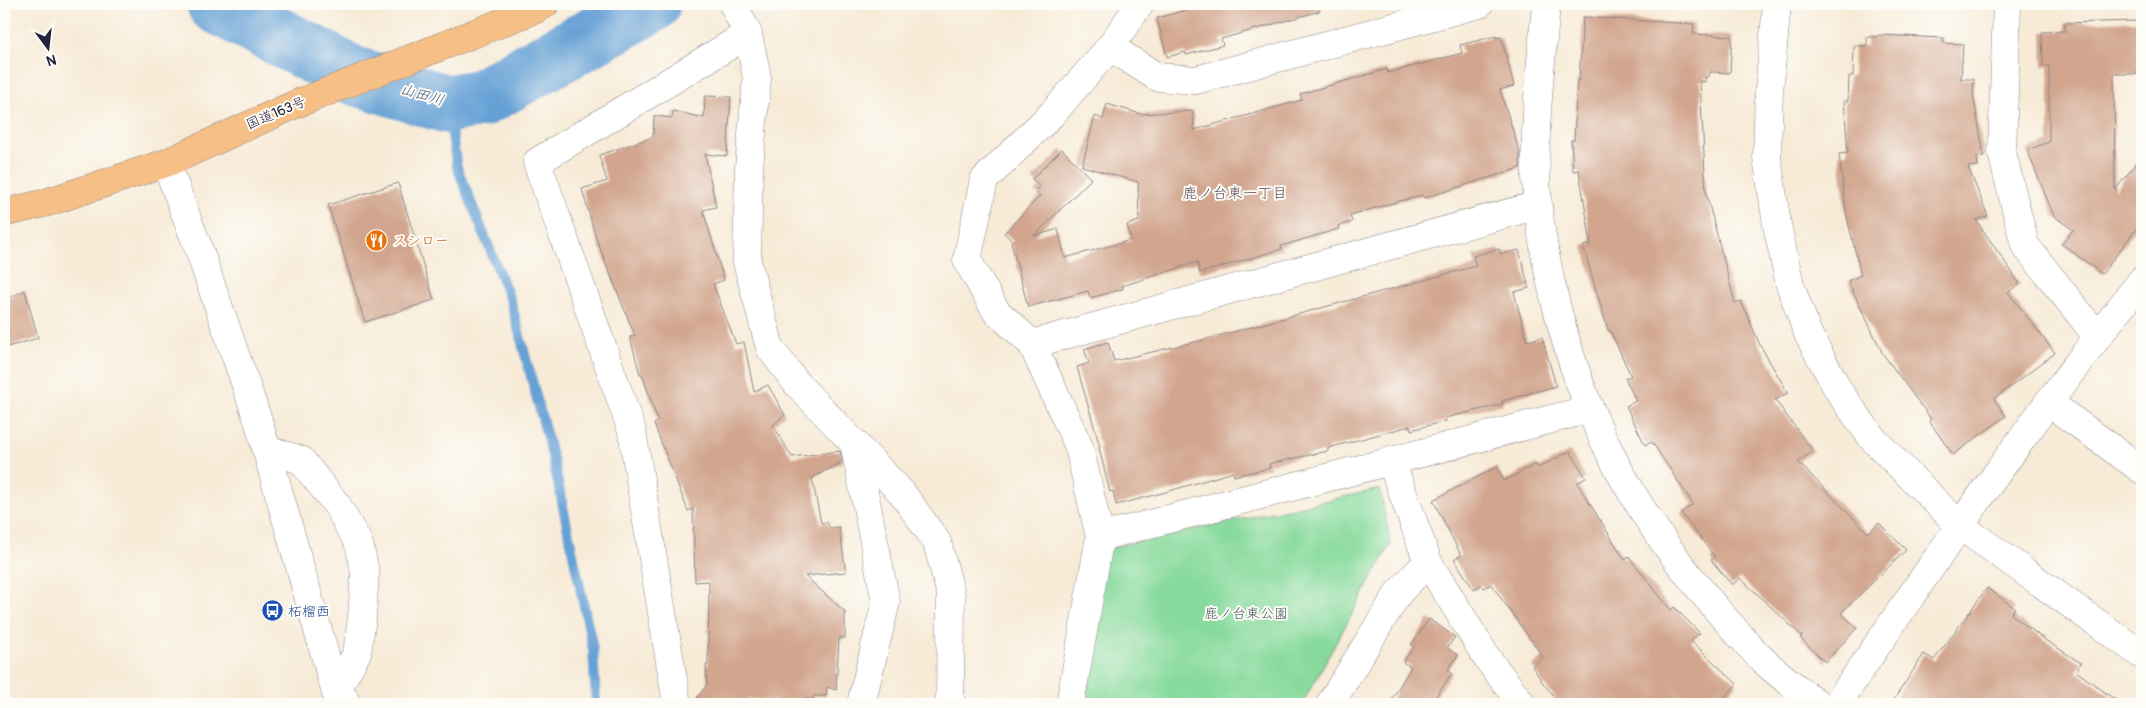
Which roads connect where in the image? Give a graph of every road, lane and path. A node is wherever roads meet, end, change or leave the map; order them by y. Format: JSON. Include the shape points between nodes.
{"nodes":[{"id":1,"x":546,"y":4,"type":"edge"},
{"id":2,"x":733,"y":4,"type":"edge"},
{"id":3,"x":1140,"y":4,"type":"edge"},
{"id":4,"x":1480,"y":4,"type":"edge"},
{"id":5,"x":1546,"y":4,"type":"edge"},
{"id":6,"x":1777,"y":4,"type":"edge"},
{"id":7,"x":2007,"y":4,"type":"edge"},
{"id":8,"x":748,"y":34,"type":"junction"},
{"id":9,"x":1110,"y":47,"type":"junction"},
{"id":10,"x":166,"y":163,"type":"junction"},
{"id":11,"x":1538,"y":205,"type":"junction"},
{"id":12,"x":4,"y":213,"type":"edge"},
{"id":13,"x":2142,"y":280,"type":"edge"},
{"id":14,"x":2097,"y":336,"type":"junction"},
{"id":15,"x":1032,"y":344,"type":"junction"},
{"id":16,"x":2048,"y":402,"type":"junction"},
{"id":17,"x":1590,"y":409,"type":"junction"},
{"id":18,"x":854,"y":442,"type":"junction"},
{"id":19,"x":266,"y":449,"type":"junction"},
{"id":20,"x":1392,"y":461,"type":"junction"},
{"id":21,"x":2142,"y":470,"type":"edge"},
{"id":22,"x":1959,"y":525,"type":"junction"},
{"id":23,"x":1100,"y":537,"type":"junction"},
{"id":24,"x":1428,"y":562,"type":"junction"},
{"id":25,"x":2142,"y":655,"type":"edge"},
{"id":26,"x":343,"y":700,"type":"edge"},
{"id":27,"x":677,"y":704,"type":"edge"},
{"id":28,"x":861,"y":704,"type":"edge"},
{"id":29,"x":950,"y":704,"type":"edge"},
{"id":30,"x":1070,"y":704,"type":"edge"},
{"id":31,"x":1330,"y":704,"type":"edge"},
{"id":32,"x":1522,"y":704,"type":"edge"},
{"id":33,"x":1818,"y":704,"type":"edge"},
{"id":34,"x":1837,"y":704,"type":"edge"}],
"edges":[{"from":1,"to":10,"type":"highway","name":"国道163号","via":[[296,104]]},
{"from":2,"to":8,"type":"street"},
{"from":3,"to":9,"type":"street"},
{"from":4,"to":9,"type":"street","via":[[1196,80],[1157,77]]},
{"from":5,"to":11,"type":"street","via":[[1536,136]]},
{"from":6,"to":22,"type":"street","via":[[1767,157],[1790,285],[1808,334],[1840,393],[1873,439]]},
{"from":7,"to":14,"type":"street","via":[[2002,154],[2025,245]]},
{"from":8,"to":18,"type":"street","via":[[757,78],[749,167],[747,262],[759,310],[770,348],[798,385]]},
{"from":8,"to":27,"type":"street","via":[[537,162],[632,431]]},
{"from":9,"to":15,"type":"street","via":[[1052,114],[984,180],[967,260],[996,311]]},
{"from":10,"to":12,"type":"highway","name":"国道163号","via":[[45,203]]},
{"from":10,"to":19,"type":"street"},
{"from":11,"to":15,"type":"street"},
{"from":11,"to":17,"type":"street","via":[[1549,274]]},
{"from":13,"to":14,"type":"street"},
{"from":14,"to":16,"type":"street"},
{"from":15,"to":23,"type":"street","via":[[1079,447]]},
{"from":16,"to":21,"type":"street"},
{"from":16,"to":22,"type":"street"},
{"from":17,"to":20,"type":"street"},
{"from":17,"to":33,"type":"street","via":[[1650,522],[1708,600],[1765,662]]},
{"from":18,"to":28,"type":"street","via":[[886,602]]},
{"from":18,"to":29,"type":"street","via":[[902,493],[938,542],[951,595]]},
{"from":19,"to":26,"type":"street"},
{"from":19,"to":26,"type":"street","via":[[301,460],[337,504],[359,544],[365,572],[362,618],[357,653]]},
{"from":20,"to":23,"type":"street"},
{"from":20,"to":24,"type":"street"},
{"from":22,"to":25,"type":"street"},
{"from":22,"to":34,"type":"street"},
{"from":23,"to":30,"type":"street"},
{"from":24,"to":31,"type":"street","via":[[1399,592]]},
{"from":24,"to":32,"type":"street","via":[[1487,658]]}]}
